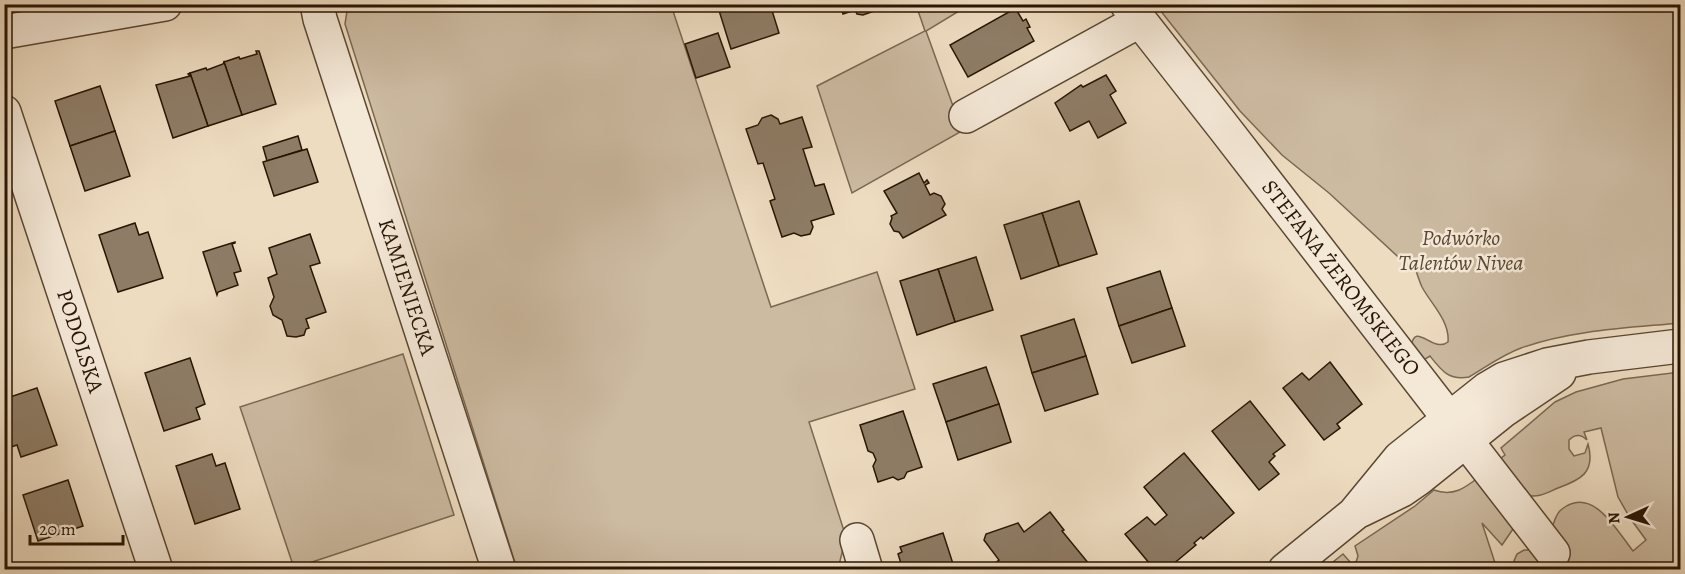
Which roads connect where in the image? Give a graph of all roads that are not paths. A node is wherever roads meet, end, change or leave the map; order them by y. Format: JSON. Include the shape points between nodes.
{"nodes":[{"id":1,"x":165,"y":4,"type":"edge"},
{"id":2,"x":317,"y":4,"type":"edge"},
{"id":3,"x":1133,"y":13,"type":"edge"},
{"id":4,"x":4,"y":32,"type":"edge"},
{"id":5,"x":4,"y":112,"type":"edge"},
{"id":6,"x":966,"y":116,"type":"dead end"},
{"id":7,"x":1680,"y":346,"type":"edge"},
{"id":8,"x":1458,"y":430,"type":"junction"},
{"id":9,"x":1553,"y":553,"type":"dead end"},
{"id":10,"x":156,"y":570,"type":"edge"},
{"id":11,"x":499,"y":570,"type":"edge"},
{"id":12,"x":1285,"y":570,"type":"edge"}],
"edges":[{"from":1,"to":4,"type":"street"},
{"from":2,"to":11,"type":"street","name":"KAMIENIECKA"},
{"from":3,"to":6,"type":"street"},
{"from":3,"to":8,"type":"street","name":"STEFANA ŻEROMSKIEGO"},
{"from":5,"to":10,"type":"street","name":"PODOLSKA"},
{"from":7,"to":8,"type":"street","via":[[1547,365],[1504,379],[1487,389]]},
{"from":8,"to":9,"type":"street","name":"STEFANA ŻEROMSKIEGO"},
{"from":8,"to":12,"type":"street","via":[[1392,466],[1354,514]]}]}
